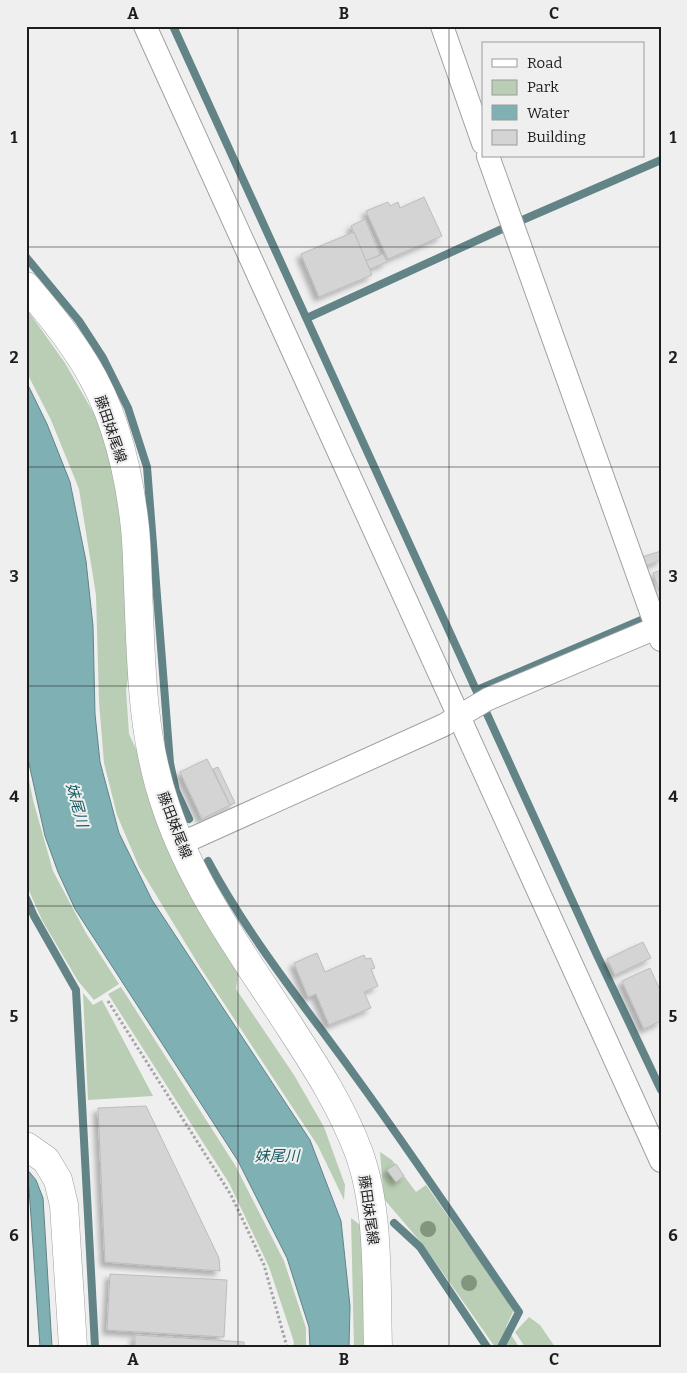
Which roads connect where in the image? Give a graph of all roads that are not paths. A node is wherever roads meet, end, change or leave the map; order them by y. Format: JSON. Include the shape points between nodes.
{"nodes":[{"id":1,"x":146,"y":26,"type":"edge"},
{"id":2,"x":442,"y":26,"type":"edge"},
{"id":3,"x":482,"y":140,"type":"edge"},
{"id":4,"x":489,"y":158,"type":"edge"},
{"id":5,"x":26,"y":286,"type":"edge"},
{"id":6,"x":659,"y":631,"type":"edge"},
{"id":7,"x":474,"y":706,"type":"junction"},
{"id":8,"x":180,"y":844,"type":"junction"},
{"id":9,"x":26,"y":1146,"type":"edge"},
{"id":10,"x":661,"y":1162,"type":"edge"},
{"id":11,"x":73,"y":1347,"type":"edge"},
{"id":12,"x":378,"y":1347,"type":"edge"}],
"edges":[{"from":1,"to":7,"type":"street"},
{"from":2,"to":3,"type":"street"},
{"from":4,"to":6,"type":"street"},
{"from":5,"to":8,"type":"main road","name":"藤田妹尾線","via":[[87,366],[106,407],[120,449],[136,530],[142,680],[148,738],[166,807]]},
{"from":6,"to":7,"type":"street"},
{"from":7,"to":8,"type":"street","via":[[444,725]]},
{"from":7,"to":10,"type":"street"},
{"from":8,"to":12,"type":"main road","name":"藤田妹尾線","via":[[214,910],[344,1116],[360,1155],[369,1191],[374,1236]]},
{"from":9,"to":11,"type":"main road","via":[[46,1160],[58,1180],[64,1205]]}]}
